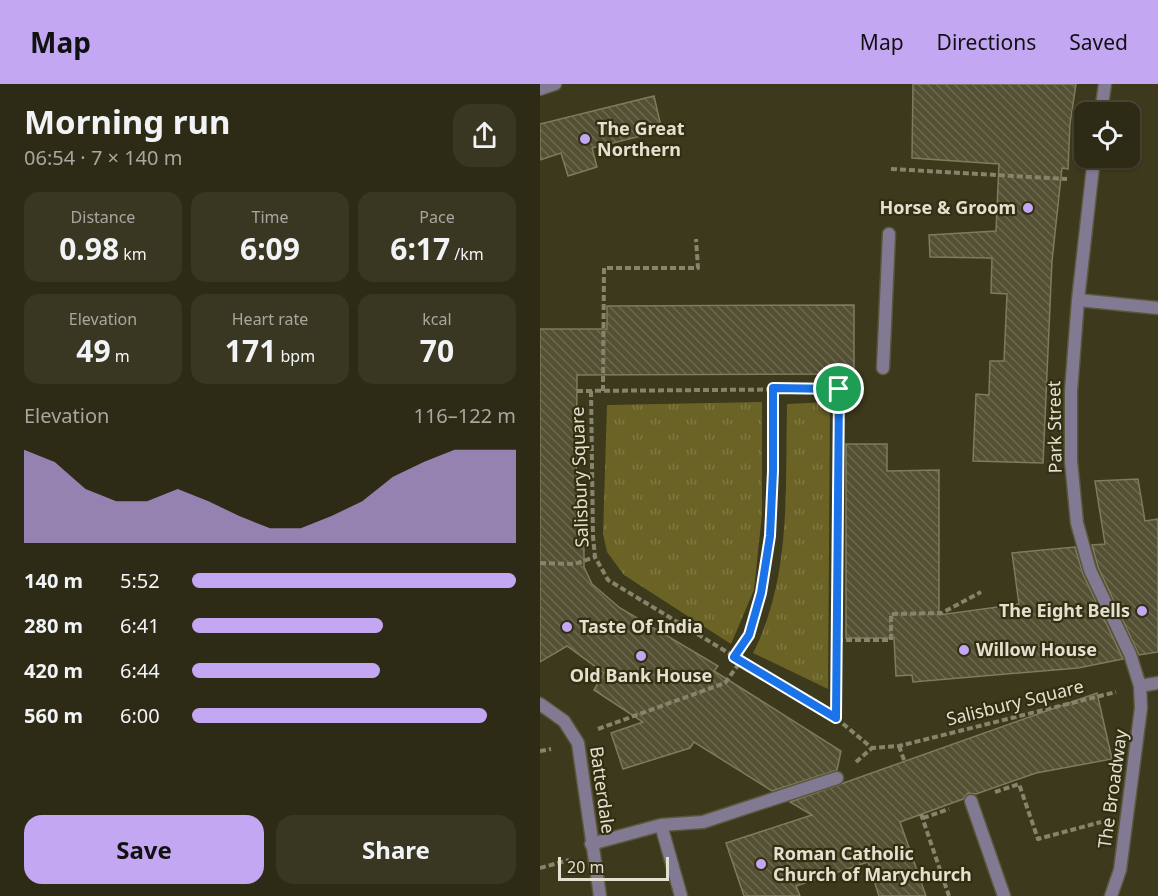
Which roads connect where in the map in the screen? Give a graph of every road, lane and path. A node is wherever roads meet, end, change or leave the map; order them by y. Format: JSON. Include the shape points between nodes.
{"nodes":[{"id":1,"x":555,"y":84,"type":"edge"},
{"id":2,"x":1105,"y":84,"type":"edge"},
{"id":3,"x":540,"y":89,"type":"edge"},
{"id":4,"x":1102,"y":102,"type":"edge"},
{"id":5,"x":1093,"y":168,"type":"edge"},
{"id":6,"x":891,"y":169,"type":"dead end"},
{"id":7,"x":1091,"y":181,"type":"junction"},
{"id":8,"x":889,"y":234,"type":"dead end"},
{"id":9,"x":696,"y":239,"type":"dead end"},
{"id":10,"x":1078,"y":300,"type":"junction"},
{"id":11,"x":1158,"y":308,"type":"edge"},
{"id":12,"x":883,"y":368,"type":"joint"},
{"id":13,"x":773,"y":388,"type":"junction"},
{"id":14,"x":839,"y":389,"type":"junction"},
{"id":15,"x":577,"y":391,"type":"dead end"},
{"id":16,"x":591,"y":391,"type":"junction"},
{"id":17,"x":603,"y":391,"type":"junction"},
{"id":18,"x":596,"y":557,"type":"junction"},
{"id":19,"x":540,"y":563,"type":"edge"},
{"id":20,"x":981,"y":592,"type":"dead end"},
{"id":21,"x":837,"y":640,"type":"junction"},
{"id":22,"x":734,"y":657,"type":"junction"},
{"id":23,"x":741,"y":661,"type":"junction"},
{"id":24,"x":1158,"y":683,"type":"edge"},
{"id":25,"x":1140,"y":686,"type":"junction"},
{"id":26,"x":540,"y":705,"type":"edge"},
{"id":27,"x":836,"y":718,"type":"junction"},
{"id":28,"x":578,"y":743,"type":"junction"},
{"id":29,"x":899,"y":746,"type":"junction"},
{"id":30,"x":905,"y":763,"type":"dead end"},
{"id":31,"x":837,"y":778,"type":"dead end"},
{"id":32,"x":971,"y":801,"type":"junction"},
{"id":33,"x":1128,"y":814,"type":"junction"},
{"id":34,"x":661,"y":825,"type":"junction"},
{"id":35,"x":591,"y":844,"type":"junction"},
{"id":36,"x":600,"y":896,"type":"edge"},
{"id":37,"x":681,"y":896,"type":"edge"},
{"id":38,"x":949,"y":896,"type":"edge"},
{"id":39,"x":1004,"y":896,"type":"edge"},
{"id":40,"x":1111,"y":896,"type":"edge"}],
"edges":[{"from":1,"to":3,"type":"street"},
{"from":2,"to":4,"type":"street"},
{"from":5,"to":7,"type":"street","name":"Park Street"},
{"from":6,"to":7,"type":"path"},
{"from":7,"to":10,"type":"street","name":"Park Street"},
{"from":8,"to":12,"type":"street"},
{"from":9,"to":17,"type":"path","via":[[698,268],[604,268]]},
{"from":10,"to":11,"type":"street"},
{"from":10,"to":25,"type":"street","name":"Park Street","via":[[1071,391],[1071,461],[1077,523],[1090,570],[1130,654]]},
{"from":12,"to":14,"type":"path","name":"Salisbury Square"},
{"from":13,"to":14,"type":"path","name":"Salisbury Square"},
{"from":13,"to":17,"type":"path","name":"Salisbury Square"},
{"from":13,"to":22,"type":"path","via":[[770,536],[761,593],[749,635]]},
{"from":14,"to":21,"type":"path"},
{"from":15,"to":16,"type":"path","name":"Salisbury Square"},
{"from":16,"to":17,"type":"path","name":"Salisbury Square"},
{"from":16,"to":18,"type":"path","name":"Salisbury Square"},
{"from":18,"to":19,"type":"path","via":[[575,564]]},
{"from":18,"to":22,"type":"path","name":"Salisbury Square","via":[[608,580]]},
{"from":20,"to":21,"type":"path","via":[[942,613],[891,614],[891,640]]},
{"from":21,"to":27,"type":"path"},
{"from":22,"to":23,"type":"path","name":"Salisbury Square"},
{"from":23,"to":27,"type":"path","name":"Salisbury Square"},
{"from":23,"to":28,"type":"path","via":[[725,683],[592,730]]},
{"from":24,"to":25,"type":"street"},
{"from":25,"to":29,"type":"path","name":"Salisbury Square"},
{"from":25,"to":33,"type":"street","name":"The Broadway","via":[[1140,729]]},
{"from":26,"to":28,"type":"street","name":"Batterdale","via":[[564,721]]},
{"from":27,"to":29,"type":"path","name":"Salisbury Square","via":[[872,748]]},
{"from":28,"to":35,"type":"street","name":"Batterdale"},
{"from":29,"to":30,"type":"path"},
{"from":31,"to":34,"type":"street","via":[[703,822]]},
{"from":32,"to":33,"type":"path","via":[[1019,784],[1038,839]]},
{"from":32,"to":38,"type":"path","via":[[922,816]]},
{"from":32,"to":39,"type":"street"},
{"from":33,"to":40,"type":"street","name":"The Broadway","via":[[1120,870]]},
{"from":34,"to":35,"type":"street"},
{"from":34,"to":37,"type":"street"},
{"from":35,"to":36,"type":"street","name":"Batterdale"}]}
